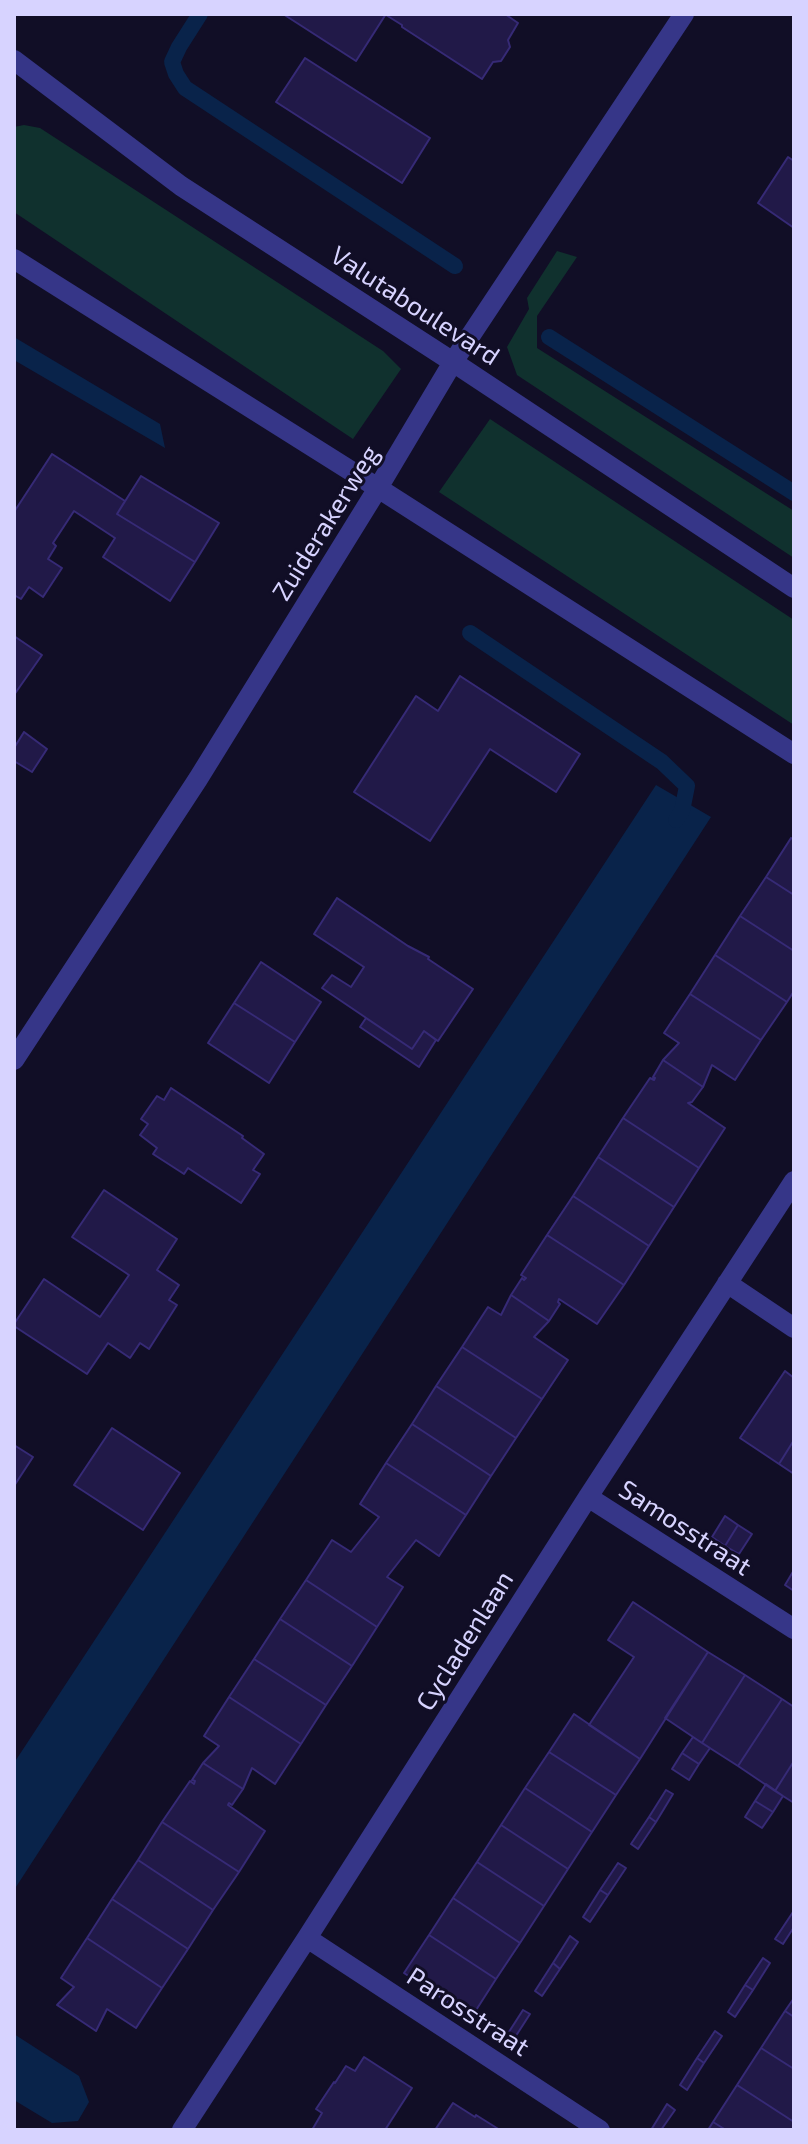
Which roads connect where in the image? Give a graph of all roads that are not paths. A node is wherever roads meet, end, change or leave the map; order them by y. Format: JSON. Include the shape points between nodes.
{"nodes":[{"id":1,"x":684,"y":14,"type":"edge"},
{"id":2,"x":15,"y":65,"type":"edge"},
{"id":3,"x":14,"y":259,"type":"edge"},
{"id":4,"x":453,"y":362,"type":"junction"},
{"id":5,"x":378,"y":488,"type":"junction"},
{"id":6,"x":794,"y":588,"type":"edge"},
{"id":7,"x":794,"y":754,"type":"edge"},
{"id":8,"x":14,"y":1060,"type":"edge"},
{"id":9,"x":794,"y":1181,"type":"edge"},
{"id":10,"x":727,"y":1283,"type":"junction"},
{"id":11,"x":794,"y":1328,"type":"edge"},
{"id":12,"x":588,"y":1497,"type":"junction"},
{"id":13,"x":794,"y":1629,"type":"edge"},
{"id":14,"x":307,"y":1938,"type":"junction"},
{"id":15,"x":182,"y":2130,"type":"edge"},
{"id":16,"x":600,"y":2130,"type":"edge"}],
"edges":[{"from":1,"to":4,"type":"street","name":"Zuiderakerweg"},
{"from":2,"to":4,"type":"street","name":"Valutaboulevard","via":[[181,186]]},
{"from":3,"to":5,"type":"street"},
{"from":4,"to":5,"type":"street","name":"Zuiderakerweg"},
{"from":4,"to":6,"type":"street","name":"Valutaboulevard"},
{"from":5,"to":7,"type":"street"},
{"from":5,"to":8,"type":"street","name":"Zuiderakerweg","via":[[198,779]]},
{"from":9,"to":10,"type":"street","name":"Cycladenlaan"},
{"from":10,"to":11,"type":"street"},
{"from":10,"to":12,"type":"street","name":"Cycladenlaan"},
{"from":12,"to":13,"type":"street","name":"Samosstraat"},
{"from":12,"to":14,"type":"street","name":"Cycladenlaan"},
{"from":14,"to":15,"type":"street","name":"Cycladenlaan"},
{"from":14,"to":16,"type":"street","name":"Parosstraat"}]}
